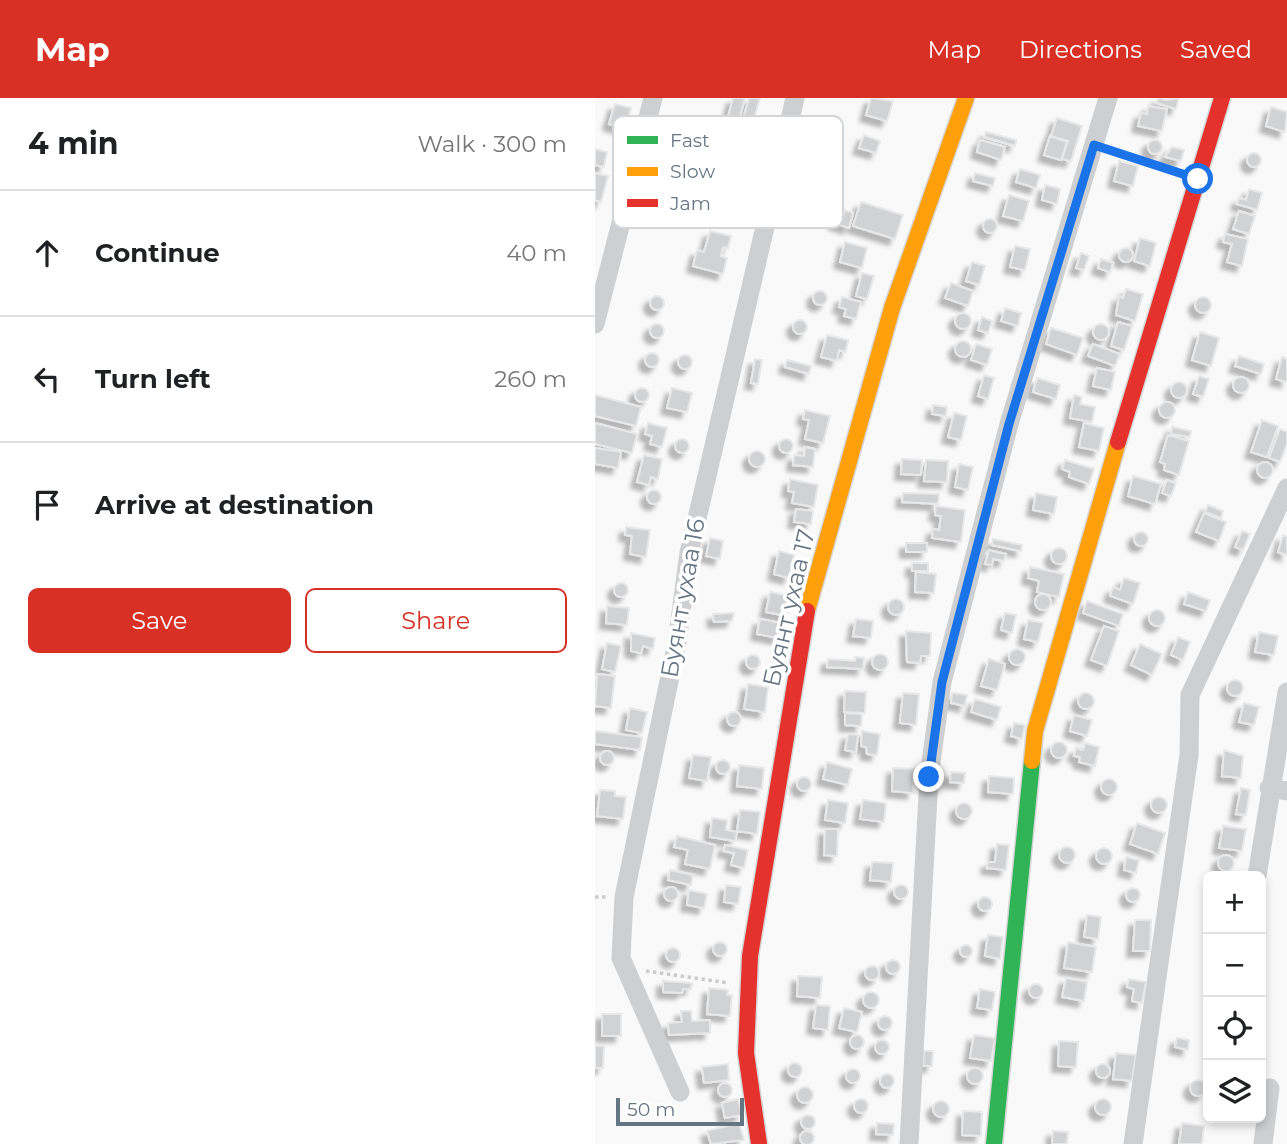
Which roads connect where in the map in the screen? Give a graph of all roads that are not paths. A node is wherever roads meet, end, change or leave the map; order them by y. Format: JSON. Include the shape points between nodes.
{"nodes":[{"id":1,"x":653,"y":98,"type":"edge"},
{"id":2,"x":795,"y":98,"type":"edge"},
{"id":3,"x":966,"y":98,"type":"edge"},
{"id":4,"x":1108,"y":98,"type":"edge"},
{"id":5,"x":1222,"y":98,"type":"edge"},
{"id":6,"x":648,"y":116,"type":"edge"},
{"id":7,"x":791,"y":116,"type":"edge"},
{"id":8,"x":620,"y":228,"type":"edge"},
{"id":9,"x":765,"y":228,"type":"edge"},
{"id":10,"x":595,"y":324,"type":"edge"},
{"id":11,"x":1287,"y":488,"type":"edge"},
{"id":12,"x":1287,"y":692,"type":"edge"},
{"id":13,"x":1278,"y":789,"type":"edge"},
{"id":14,"x":1258,"y":871,"type":"edge"},
{"id":15,"x":1272,"y":1088,"type":"edge"},
{"id":16,"x":680,"y":1092,"type":"dead end"},
{"id":17,"x":759,"y":1144,"type":"edge"},
{"id":18,"x":909,"y":1144,"type":"edge"},
{"id":19,"x":994,"y":1144,"type":"edge"},
{"id":20,"x":1133,"y":1144,"type":"edge"},
{"id":21,"x":1263,"y":1144,"type":"edge"}],
"edges":[{"from":1,"to":6,"type":"street"},
{"from":2,"to":7,"type":"street","name":"Буянт ухаа 16"},
{"from":3,"to":17,"type":"street","name":"Буянт ухаа 17","via":[[892,309],[807,611],[750,956],[745,1053]]},
{"from":4,"to":18,"type":"street","via":[[1009,424],[942,682],[929,777]]},
{"from":5,"to":19,"type":"street","via":[[1035,731]]},
{"from":8,"to":10,"type":"street"},
{"from":9,"to":16,"type":"street","name":"Буянт ухаа 16","via":[[689,553],[677,643],[626,883],[621,958]]},
{"from":11,"to":20,"type":"street","via":[[1190,695],[1189,755]]},
{"from":12,"to":13,"type":"street"},
{"from":13,"to":14,"type":"street"},
{"from":15,"to":21,"type":"street"}]}
